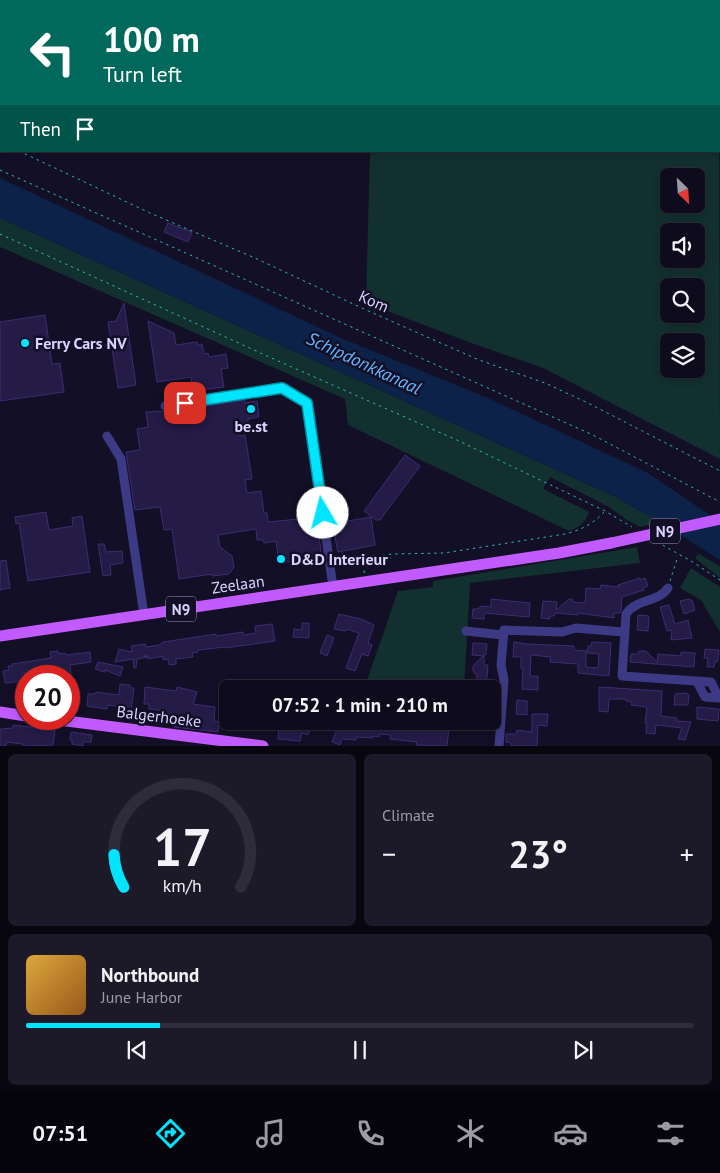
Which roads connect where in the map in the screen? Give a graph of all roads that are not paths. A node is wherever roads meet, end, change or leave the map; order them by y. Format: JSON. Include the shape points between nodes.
{"nodes":[{"id":1,"x":165,"y":406,"type":"dead end"},
{"id":2,"x":107,"y":436,"type":"dead end"},
{"id":3,"x":720,"y":520,"type":"edge"},
{"id":4,"x":333,"y":587,"type":"junction"},
{"id":5,"x":668,"y":588,"type":"road end"},
{"id":6,"x":144,"y":614,"type":"junction"},
{"id":7,"x":466,"y":632,"type":"dead end"},
{"id":8,"x":624,"y":632,"type":"junction"},
{"id":9,"x":503,"y":633,"type":"junction"},
{"id":10,"x":0,"y":636,"type":"edge"},
{"id":11,"x":697,"y":682,"type":"dead end"},
{"id":12,"x":0,"y":712,"type":"edge"},
{"id":13,"x":15,"y":714,"type":"edge"},
{"id":14,"x":80,"y":723,"type":"edge"},
{"id":15,"x":263,"y":746,"type":"edge"},
{"id":16,"x":499,"y":746,"type":"edge"}],
"edges":[{"from":1,"to":4,"type":"street","via":[[282,388],[307,403]]},
{"from":2,"to":6,"type":"street","via":[[120,458]]},
{"from":3,"to":4,"type":"main road","name":"Zeelaan","number":"N9","bridge":true,"via":[[559,553]]},
{"from":4,"to":6,"type":"main road","name":"Zeelaan","number":"N9"},
{"from":5,"to":8,"type":"street","via":[[664,594],[631,606],[626,614]]},
{"from":6,"to":10,"type":"main road","name":"Zeelaan","number":"N9"},
{"from":7,"to":9,"type":"street"},
{"from":8,"to":9,"type":"street","via":[[576,628],[562,632]]},
{"from":8,"to":11,"type":"street","via":[[622,676]]},
{"from":9,"to":16,"type":"street","via":[[501,665],[504,680]]},
{"from":12,"to":13,"type":"main road"},
{"from":14,"to":15,"type":"main road","name":"Balgerhoeke"}]}
